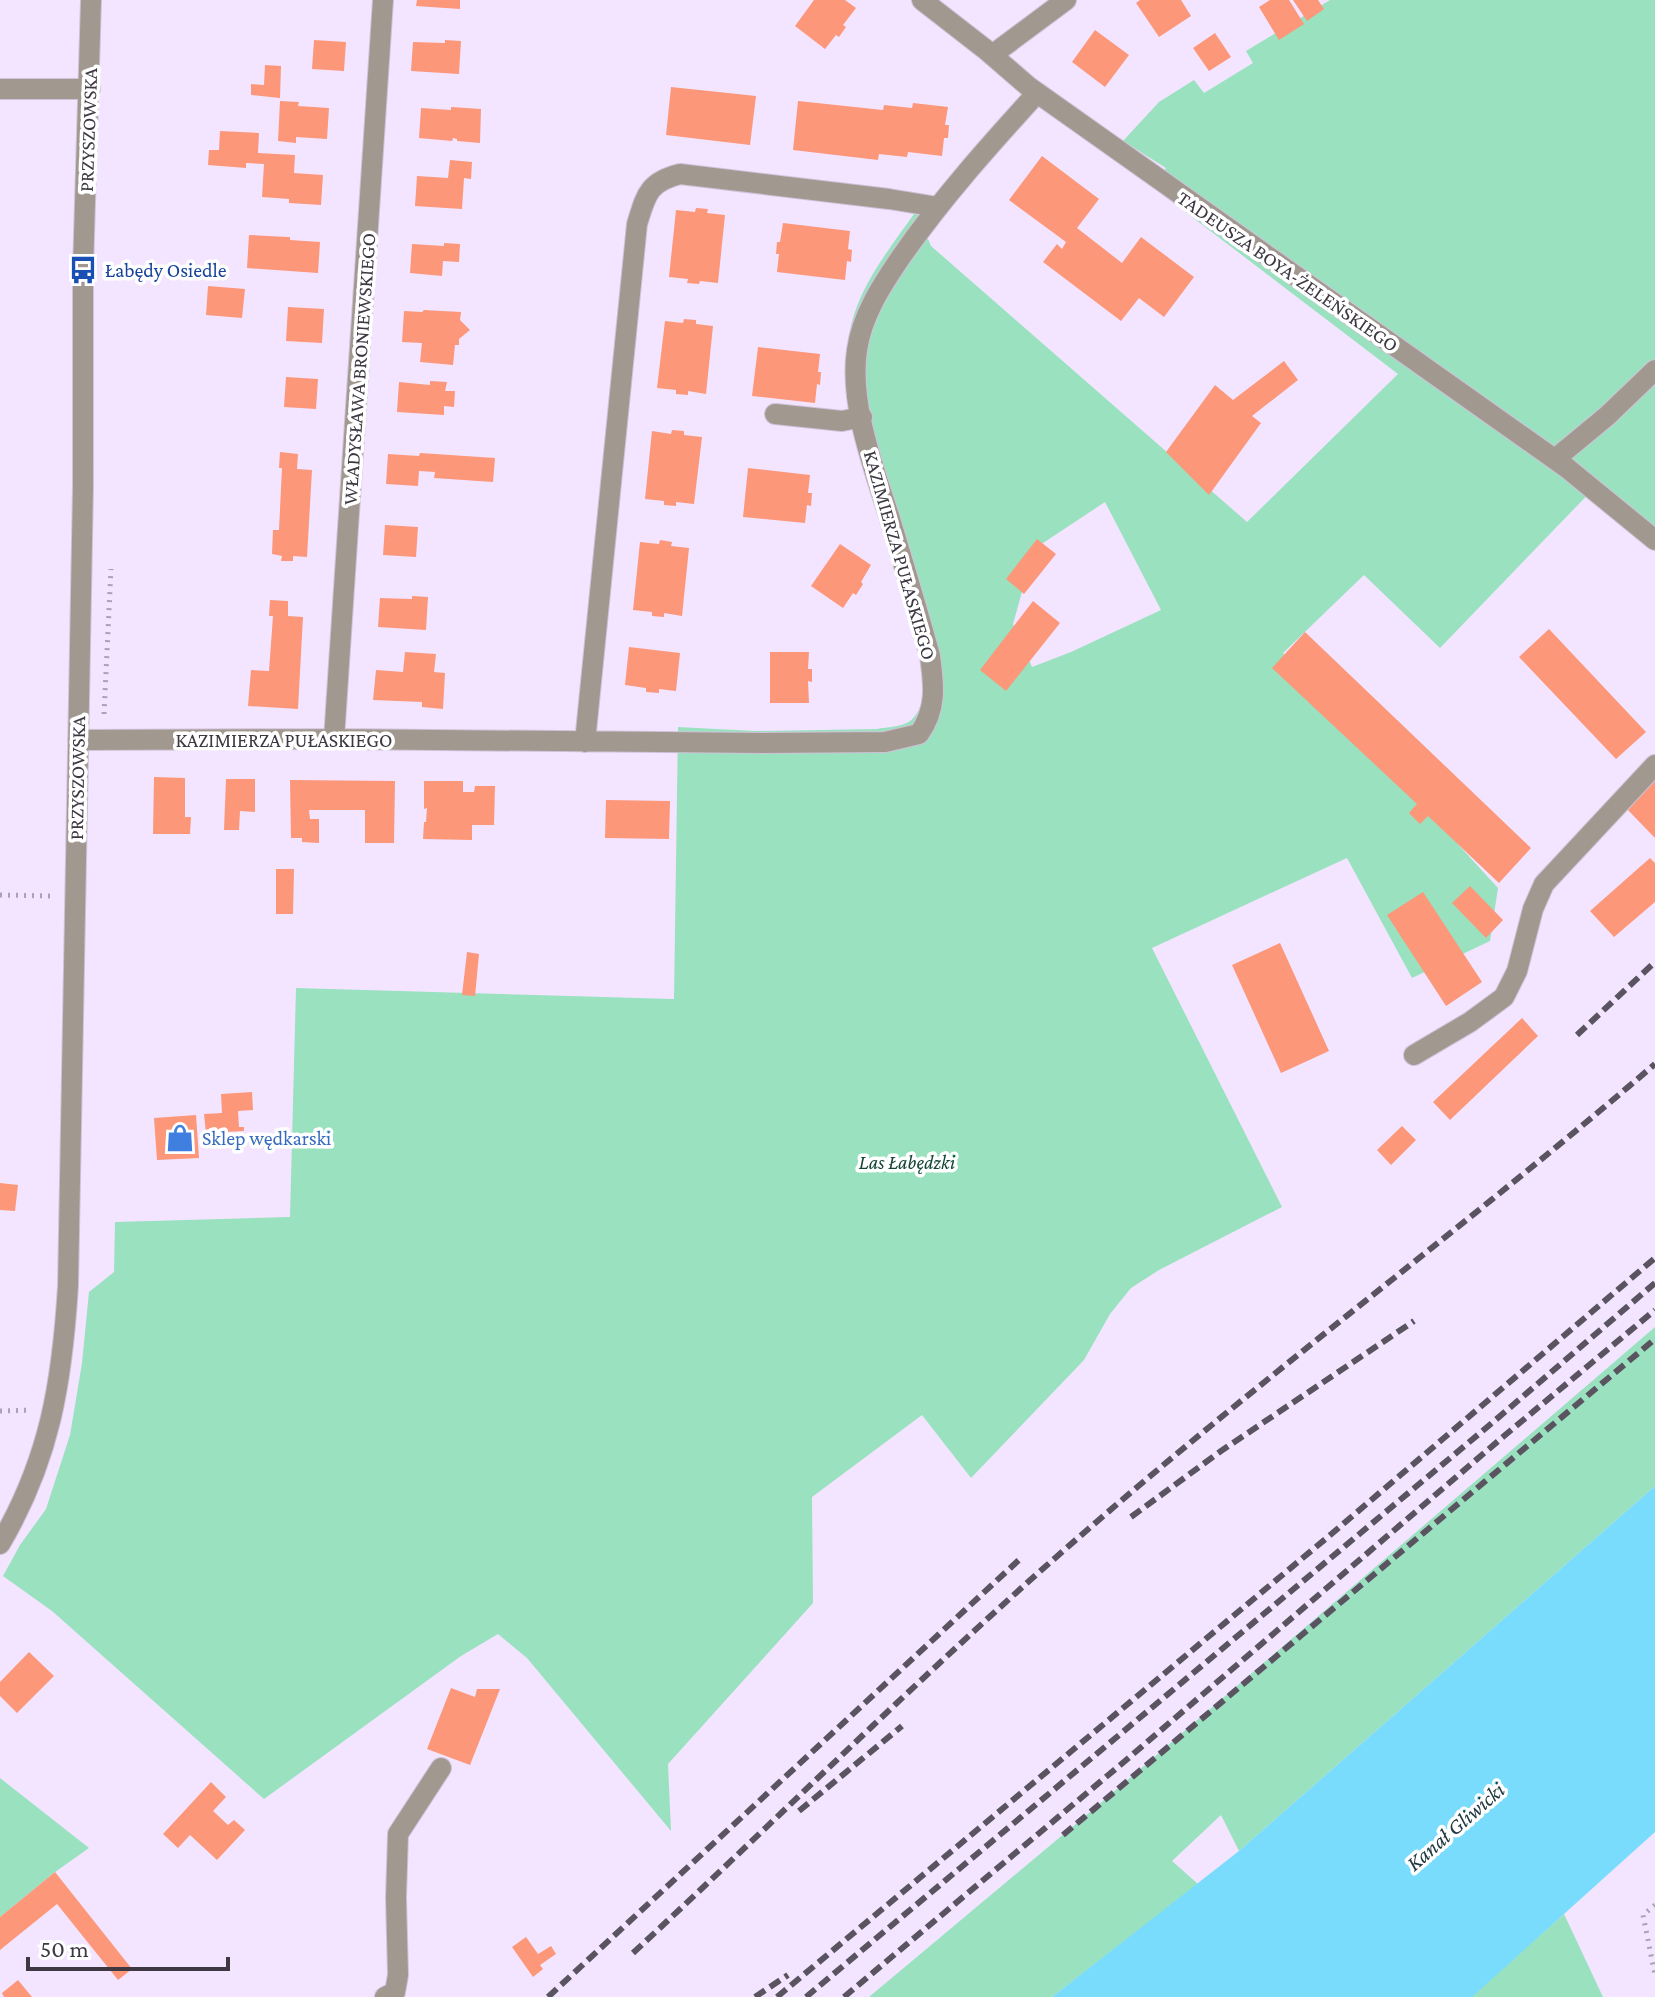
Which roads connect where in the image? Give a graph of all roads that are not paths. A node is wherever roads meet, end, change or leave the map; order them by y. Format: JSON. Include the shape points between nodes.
{"nodes":[{"id":1,"x":91,"y":0,"type":"edge"},
{"id":2,"x":383,"y":0,"type":"edge"},
{"id":3,"x":922,"y":0,"type":"edge"},
{"id":4,"x":1066,"y":0,"type":"edge"},
{"id":5,"x":992,"y":55,"type":"junction"},
{"id":6,"x":0,"y":89,"type":"edge"},
{"id":7,"x":90,"y":89,"type":"junction"},
{"id":8,"x":1037,"y":93,"type":"junction"},
{"id":9,"x":938,"y":207,"type":"junction"},
{"id":10,"x":1655,"y":370,"type":"edge"},
{"id":11,"x":775,"y":414,"type":"dead end"},
{"id":12,"x":862,"y":417,"type":"junction"},
{"id":13,"x":1555,"y":459,"type":"junction"},
{"id":14,"x":1655,"y":540,"type":"edge"},
{"id":15,"x":334,"y":739,"type":"junction"},
{"id":16,"x":78,"y":740,"type":"junction"},
{"id":17,"x":585,"y":742,"type":"junction"},
{"id":18,"x":1655,"y":765,"type":"edge"},
{"id":19,"x":1414,"y":1055,"type":"dead end"},
{"id":20,"x":0,"y":1544,"type":"edge"},
{"id":21,"x":441,"y":1768,"type":"dead end"},
{"id":22,"x":395,"y":1995,"type":"edge"}],
"edges":[{"from":1,"to":7,"type":"street","name":"PRZYSZOWSKA"},
{"from":2,"to":15,"type":"street","name":"WŁADYSŁAWA BRONIEWSKIEGO"},
{"from":3,"to":5,"type":"street","name":"TADEUSZA BOYA-ŻELEŃSKIEGO"},
{"from":4,"to":5,"type":"street"},
{"from":5,"to":8,"type":"street","name":"TADEUSZA BOYA-ŻELEŃSKIEGO"},
{"from":6,"to":7,"type":"street"},
{"from":7,"to":16,"type":"street","name":"PRZYSZOWSKA"},
{"from":8,"to":9,"type":"street","name":"KAZIMIERZA PUŁASKIEGO"},
{"from":8,"to":13,"type":"street","name":"TADEUSZA BOYA-ŻELEŃSKIEGO"},
{"from":9,"to":12,"type":"street","name":"KAZIMIERZA PUŁASKIEGO","via":[[867,314],[857,349],[856,393]]},
{"from":9,"to":17,"type":"street","via":[[680,174],[653,185],[637,224]]},
{"from":10,"to":13,"type":"street"},
{"from":11,"to":12,"type":"street","via":[[842,421]]},
{"from":12,"to":17,"type":"street","name":"KAZIMIERZA PUŁASKIEGO","via":[[930,656],[932,704],[919,734],[885,742]]},
{"from":13,"to":14,"type":"street","name":"TADEUSZA BOYA-ŻELEŃSKIEGO"},
{"from":15,"to":16,"type":"street","name":"KAZIMIERZA PUŁASKIEGO"},
{"from":15,"to":17,"type":"street","name":"KAZIMIERZA PUŁASKIEGO"},
{"from":16,"to":20,"type":"street","name":"PRZYSZOWSKA","via":[[65,1341],[55,1408],[34,1477]]},
{"from":18,"to":19,"type":"street","via":[[1544,884],[1504,997]]},
{"from":21,"to":22,"type":"street","via":[[398,1834]]}]}
